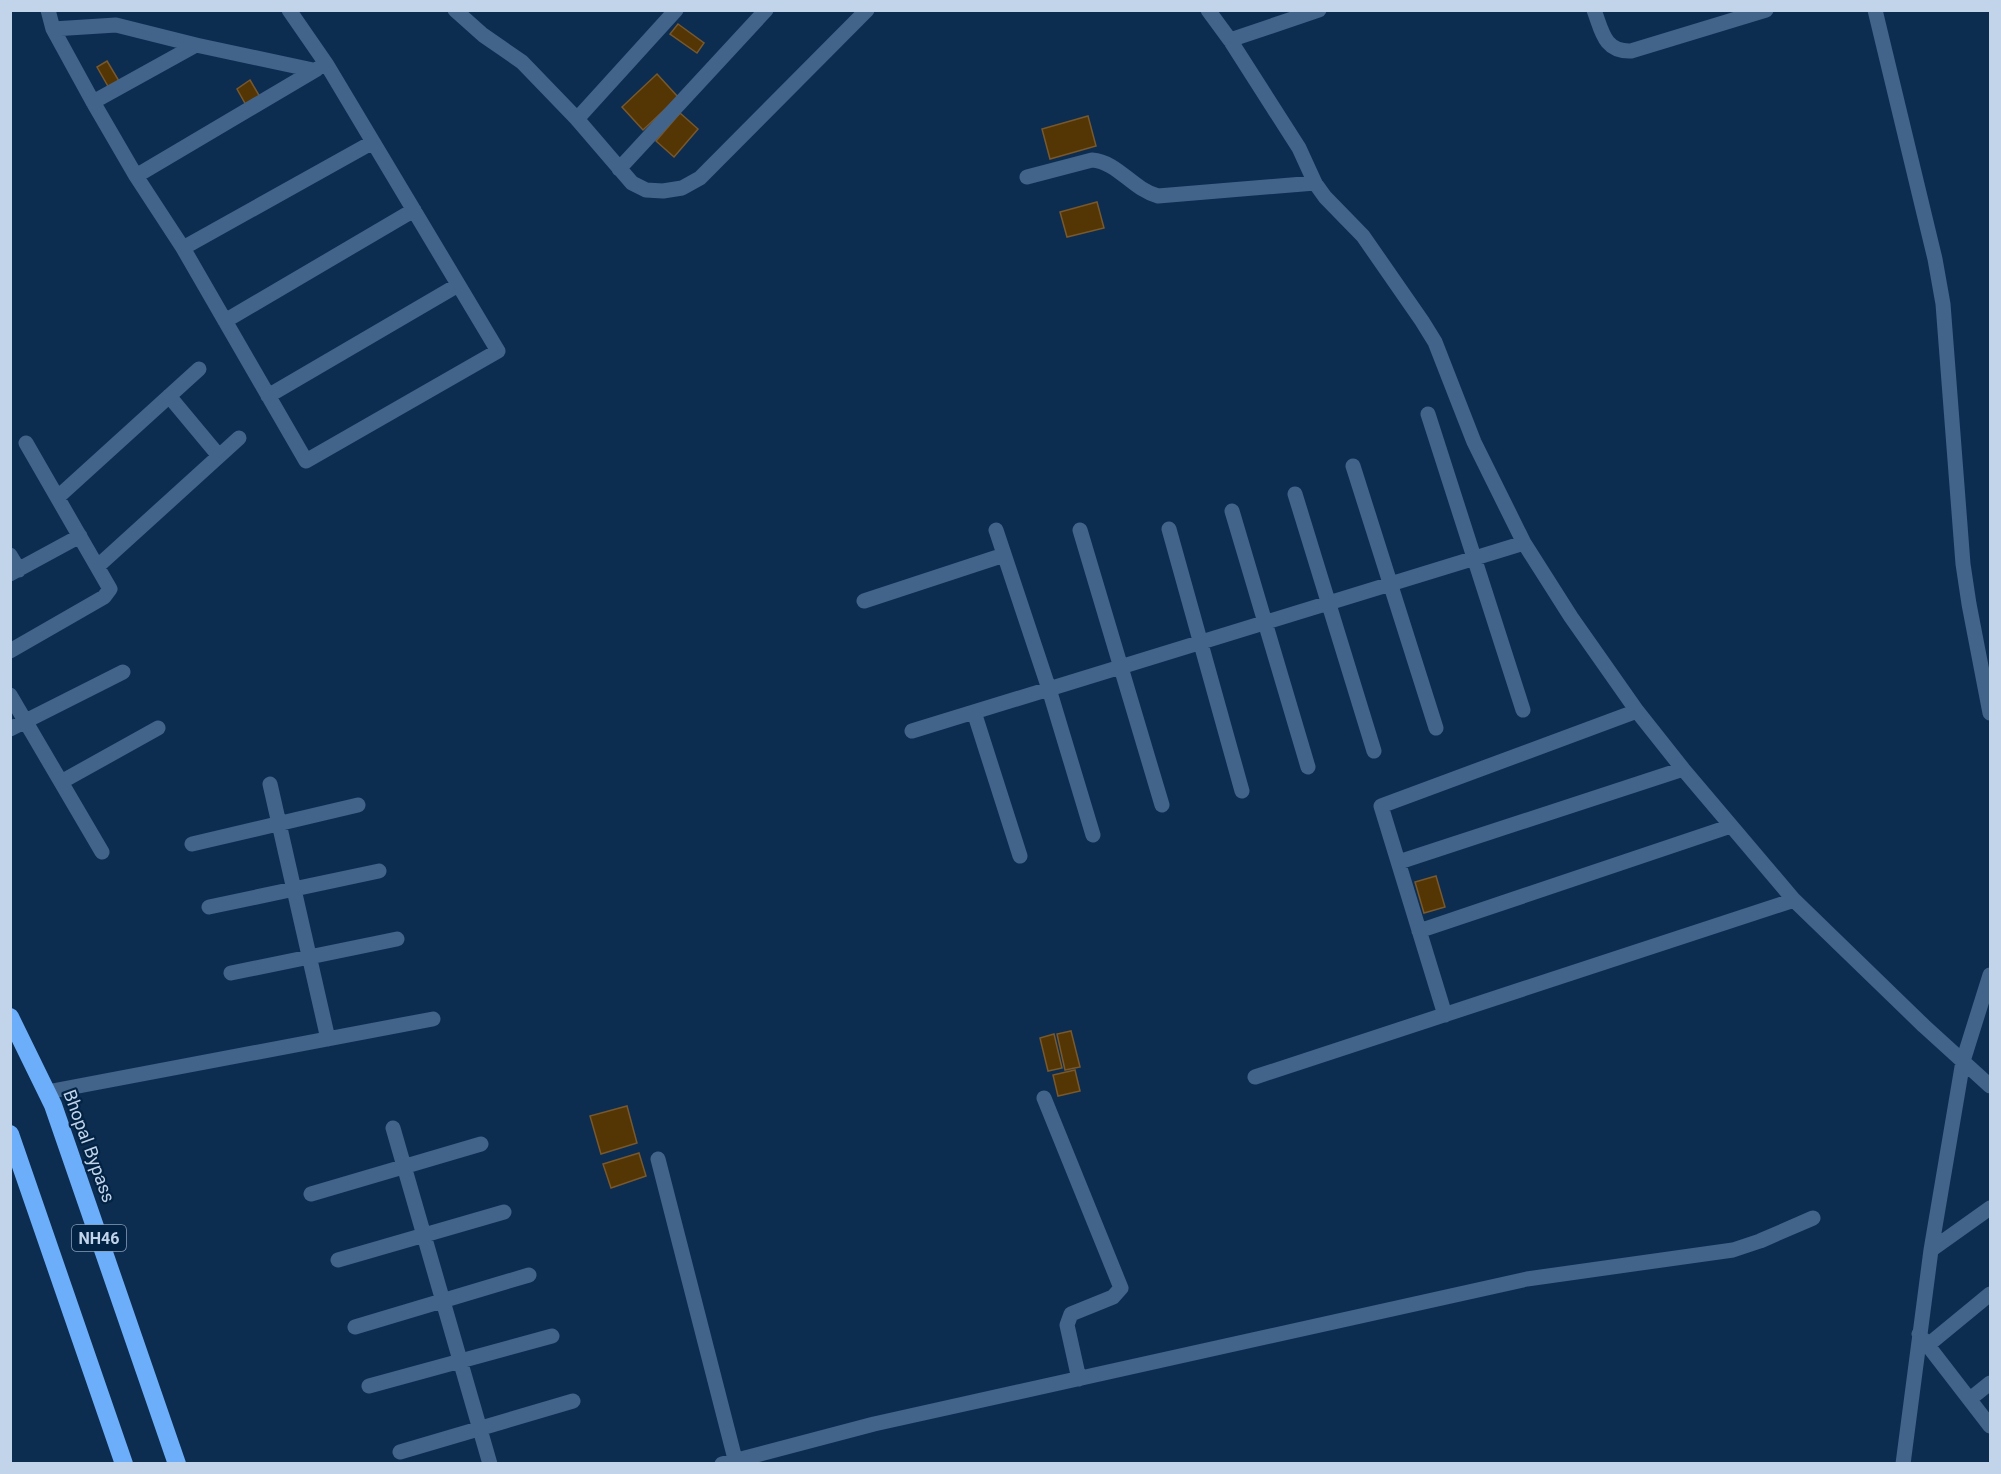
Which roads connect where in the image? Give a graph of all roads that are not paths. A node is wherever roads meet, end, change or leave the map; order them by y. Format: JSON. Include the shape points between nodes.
{"nodes":[{"id":1,"x":48,"y":10,"type":"edge"},
{"id":2,"x":289,"y":10,"type":"edge"},
{"id":3,"x":455,"y":10,"type":"edge"},
{"id":4,"x":676,"y":10,"type":"edge"},
{"id":5,"x":766,"y":10,"type":"edge"},
{"id":6,"x":867,"y":10,"type":"edge"},
{"id":7,"x":1208,"y":10,"type":"edge"},
{"id":8,"x":1319,"y":10,"type":"edge"},
{"id":9,"x":1594,"y":10,"type":"edge"},
{"id":10,"x":1766,"y":10,"type":"edge"},
{"id":11,"x":1875,"y":10,"type":"edge"},
{"id":12,"x":53,"y":29,"type":"junction"},
{"id":13,"x":1230,"y":40,"type":"junction"},
{"id":14,"x":196,"y":45,"type":"junction"},
{"id":15,"x":320,"y":68,"type":"junction"},
{"id":16,"x":93,"y":102,"type":"junction"},
{"id":17,"x":577,"y":119,"type":"junction"},
{"id":18,"x":373,"y":142,"type":"junction"},
{"id":19,"x":619,"y":169,"type":"junction"},
{"id":20,"x":136,"y":176,"type":"junction"},
{"id":21,"x":1027,"y":177,"type":"dead end"},
{"id":22,"x":1315,"y":183,"type":"junction"},
{"id":23,"x":414,"y":210,"type":"junction"},
{"id":24,"x":183,"y":248,"type":"junction"},
{"id":25,"x":458,"y":285,"type":"junction"},
{"id":26,"x":225,"y":321,"type":"junction"},
{"id":27,"x":199,"y":369,"type":"dead end"},
{"id":28,"x":169,"y":396,"type":"junction"},
{"id":29,"x":268,"y":396,"type":"junction"},
{"id":30,"x":1428,"y":414,"type":"dead end"},
{"id":31,"x":239,"y":438,"type":"dead end"},
{"id":32,"x":26,"y":443,"type":"dead end"},
{"id":33,"x":219,"y":456,"type":"junction"},
{"id":34,"x":1353,"y":466,"type":"dead end"},
{"id":35,"x":1295,"y":494,"type":"dead end"},
{"id":36,"x":58,"y":497,"type":"junction"},
{"id":37,"x":1232,"y":511,"type":"dead end"},
{"id":38,"x":1169,"y":529,"type":"dead end"},
{"id":39,"x":996,"y":530,"type":"dead end"},
{"id":40,"x":1080,"y":530,"type":"dead end"},
{"id":41,"x":80,"y":536,"type":"junction"},
{"id":42,"x":1524,"y":543,"type":"junction"},
{"id":43,"x":10,"y":555,"type":"edge"},
{"id":44,"x":1004,"y":555,"type":"junction"},
{"id":45,"x":1475,"y":558,"type":"junction"},
{"id":46,"x":98,"y":566,"type":"junction"},
{"id":47,"x":15,"y":572,"type":"edge"},
{"id":48,"x":1392,"y":583,"type":"junction"},
{"id":49,"x":864,"y":601,"type":"dead end"},
{"id":50,"x":1328,"y":603,"type":"junction"},
{"id":51,"x":1265,"y":622,"type":"junction"},
{"id":52,"x":1201,"y":642,"type":"junction"},
{"id":53,"x":10,"y":651,"type":"edge"},
{"id":54,"x":1120,"y":667,"type":"junction"},
{"id":55,"x":123,"y":672,"type":"dead end"},
{"id":56,"x":1049,"y":689,"type":"junction"},
{"id":57,"x":1988,"y":692,"type":"edge"},
{"id":58,"x":10,"y":695,"type":"edge"},
{"id":59,"x":1523,"y":710,"type":"dead end"},
{"id":60,"x":1638,"y":711,"type":"junction"},
{"id":61,"x":974,"y":712,"type":"junction"},
{"id":62,"x":1990,"y":713,"type":"edge"},
{"id":63,"x":26,"y":721,"type":"junction"},
{"id":64,"x":158,"y":728,"type":"dead end"},
{"id":65,"x":1436,"y":728,"type":"dead end"},
{"id":66,"x":10,"y":729,"type":"edge"},
{"id":67,"x":912,"y":731,"type":"dead end"},
{"id":68,"x":1374,"y":751,"type":"dead end"},
{"id":69,"x":1308,"y":767,"type":"dead end"},
{"id":70,"x":1683,"y":769,"type":"junction"},
{"id":71,"x":61,"y":782,"type":"junction"},
{"id":72,"x":270,"y":784,"type":"dead end"},
{"id":73,"x":1242,"y":791,"type":"dead end"},
{"id":74,"x":1162,"y":804,"type":"dead end"},
{"id":75,"x":358,"y":805,"type":"dead end"},
{"id":76,"x":279,"y":824,"type":"junction"},
{"id":77,"x":1731,"y":826,"type":"junction"},
{"id":78,"x":1093,"y":835,"type":"dead end"},
{"id":79,"x":192,"y":844,"type":"dead end"},
{"id":80,"x":102,"y":852,"type":"dead end"},
{"id":81,"x":1020,"y":856,"type":"dead end"},
{"id":82,"x":1399,"y":862,"type":"junction"},
{"id":83,"x":379,"y":871,"type":"dead end"},
{"id":84,"x":294,"y":889,"type":"junction"},
{"id":85,"x":1794,"y":900,"type":"junction"},
{"id":86,"x":210,"y":907,"type":"dead end"},
{"id":87,"x":1419,"y":931,"type":"junction"},
{"id":88,"x":397,"y":939,"type":"dead end"},
{"id":89,"x":310,"y":957,"type":"junction"},
{"id":90,"x":231,"y":974,"type":"dead end"},
{"id":91,"x":1990,"y":983,"type":"edge"},
{"id":92,"x":1446,"y":1015,"type":"junction"},
{"id":93,"x":10,"y":1017,"type":"edge"},
{"id":94,"x":433,"y":1019,"type":"dead end"},
{"id":95,"x":328,"y":1039,"type":"junction"},
{"id":96,"x":1963,"y":1061,"type":"junction"},
{"id":97,"x":1255,"y":1077,"type":"dead end"},
{"id":98,"x":1990,"y":1086,"type":"edge"},
{"id":99,"x":47,"y":1092,"type":"junction"},
{"id":100,"x":1044,"y":1098,"type":"dead end"},
{"id":101,"x":393,"y":1128,"type":"dead end"},
{"id":102,"x":10,"y":1134,"type":"edge"},
{"id":103,"x":481,"y":1144,"type":"dead end"},
{"id":104,"x":658,"y":1159,"type":"dead end"},
{"id":105,"x":403,"y":1166,"type":"junction"},
{"id":106,"x":311,"y":1194,"type":"dead end"},
{"id":107,"x":1990,"y":1208,"type":"edge"},
{"id":108,"x":504,"y":1212,"type":"dead end"},
{"id":109,"x":1813,"y":1218,"type":"dead end"},
{"id":110,"x":423,"y":1235,"type":"junction"},
{"id":111,"x":1931,"y":1250,"type":"junction"},
{"id":112,"x":338,"y":1260,"type":"dead end"},
{"id":113,"x":529,"y":1275,"type":"dead end"},
{"id":114,"x":1990,"y":1294,"type":"edge"},
{"id":115,"x":442,"y":1301,"type":"junction"},
{"id":116,"x":355,"y":1327,"type":"dead end"},
{"id":117,"x":552,"y":1336,"type":"dead end"},
{"id":118,"x":1924,"y":1340,"type":"junction"},
{"id":119,"x":459,"y":1362,"type":"junction"},
{"id":120,"x":1079,"y":1379,"type":"junction"},
{"id":121,"x":1990,"y":1383,"type":"edge"},
{"id":122,"x":369,"y":1386,"type":"dead end"},
{"id":123,"x":1970,"y":1399,"type":"junction"},
{"id":124,"x":573,"y":1401,"type":"dead end"},
{"id":125,"x":1990,"y":1426,"type":"edge"},
{"id":126,"x":479,"y":1429,"type":"junction"},
{"id":127,"x":400,"y":1452,"type":"dead end"},
{"id":128,"x":728,"y":1461,"type":"edge"},
{"id":129,"x":124,"y":1464,"type":"edge"},
{"id":130,"x":177,"y":1464,"type":"edge"},
{"id":131,"x":490,"y":1464,"type":"edge"},
{"id":132,"x":1903,"y":1464,"type":"edge"}],
"edges":[{"from":1,"to":12,"type":"street"},
{"from":2,"to":15,"type":"street"},
{"from":3,"to":17,"type":"street","via":[[522,62]]},
{"from":4,"to":17,"type":"street"},
{"from":5,"to":19,"type":"street"},
{"from":6,"to":19,"type":"street","via":[[700,178],[682,188],[646,190],[632,183]]},
{"from":7,"to":13,"type":"street"},
{"from":8,"to":13,"type":"street"},
{"from":9,"to":10,"type":"street","via":[[1612,47],[1631,51]]},
{"from":11,"to":57,"type":"street","via":[[1943,304],[1963,564]]},
{"from":12,"to":14,"type":"street","via":[[116,25]]},
{"from":12,"to":16,"type":"street"},
{"from":13,"to":22,"type":"street","via":[[1299,148]]},
{"from":14,"to":15,"type":"street"},
{"from":14,"to":16,"type":"street"},
{"from":15,"to":18,"type":"street"},
{"from":15,"to":20,"type":"street"},
{"from":16,"to":20,"type":"street"},
{"from":17,"to":19,"type":"street"},
{"from":18,"to":23,"type":"street"},
{"from":18,"to":24,"type":"street"},
{"from":20,"to":24,"type":"street"},
{"from":21,"to":22,"type":"street","via":[[1092,160],[1102,161],[1141,189],[1158,196]]},
{"from":22,"to":42,"type":"street","via":[[1363,236],[1435,342],[1474,442]]},
{"from":23,"to":25,"type":"street"},
{"from":23,"to":26,"type":"street"},
{"from":24,"to":26,"type":"street"},
{"from":25,"to":29,"type":"street"},
{"from":25,"to":29,"type":"street","via":[[498,351],[306,461]]},
{"from":26,"to":29,"type":"street"},
{"from":27,"to":28,"type":"street"},
{"from":28,"to":33,"type":"street"},
{"from":28,"to":36,"type":"street"},
{"from":30,"to":45,"type":"street"},
{"from":31,"to":33,"type":"street"},
{"from":32,"to":36,"type":"street"},
{"from":33,"to":46,"type":"street"},
{"from":34,"to":48,"type":"street"},
{"from":35,"to":50,"type":"street"},
{"from":36,"to":41,"type":"street"},
{"from":37,"to":51,"type":"street"},
{"from":38,"to":52,"type":"street"},
{"from":39,"to":44,"type":"street"},
{"from":40,"to":54,"type":"street"},
{"from":41,"to":46,"type":"street"},
{"from":41,"to":47,"type":"street"},
{"from":42,"to":45,"type":"street"},
{"from":42,"to":60,"type":"street"},
{"from":43,"to":47,"type":"street"},
{"from":44,"to":49,"type":"street"},
{"from":44,"to":56,"type":"street"},
{"from":45,"to":48,"type":"street"},
{"from":45,"to":59,"type":"street"},
{"from":46,"to":53,"type":"street","via":[[110,589],[105,597]]},
{"from":48,"to":50,"type":"street"},
{"from":48,"to":65,"type":"street"},
{"from":50,"to":51,"type":"street"},
{"from":50,"to":68,"type":"street"},
{"from":51,"to":52,"type":"street"},
{"from":51,"to":69,"type":"street"},
{"from":52,"to":54,"type":"street"},
{"from":52,"to":73,"type":"street"},
{"from":54,"to":56,"type":"street"},
{"from":54,"to":74,"type":"street"},
{"from":55,"to":63,"type":"street"},
{"from":56,"to":61,"type":"street"},
{"from":56,"to":78,"type":"street"},
{"from":57,"to":62,"type":"street"},
{"from":58,"to":63,"type":"street"},
{"from":60,"to":70,"type":"street"},
{"from":60,"to":82,"type":"street","via":[[1381,806]]},
{"from":61,"to":67,"type":"street"},
{"from":61,"to":81,"type":"street"},
{"from":63,"to":66,"type":"street"},
{"from":63,"to":71,"type":"street"},
{"from":64,"to":71,"type":"street"},
{"from":70,"to":77,"type":"street"},
{"from":70,"to":82,"type":"street"},
{"from":71,"to":80,"type":"street"},
{"from":72,"to":76,"type":"street"},
{"from":75,"to":76,"type":"street"},
{"from":76,"to":79,"type":"street"},
{"from":76,"to":84,"type":"street"},
{"from":77,"to":85,"type":"street"},
{"from":77,"to":87,"type":"street"},
{"from":82,"to":87,"type":"street"},
{"from":83,"to":84,"type":"street"},
{"from":84,"to":86,"type":"street"},
{"from":84,"to":89,"type":"street"},
{"from":85,"to":92,"type":"street"},
{"from":85,"to":96,"type":"street"},
{"from":87,"to":92,"type":"street"},
{"from":88,"to":89,"type":"street"},
{"from":89,"to":90,"type":"street"},
{"from":89,"to":95,"type":"street"},
{"from":91,"to":96,"type":"street"},
{"from":92,"to":97,"type":"street"},
{"from":93,"to":99,"type":"highway","name":"Bhopal Bypass","number":"NH46"},
{"from":94,"to":95,"type":"street"},
{"from":95,"to":99,"type":"street"},
{"from":96,"to":98,"type":"street"},
{"from":96,"to":111,"type":"street"},
{"from":99,"to":130,"type":"highway","name":"Bhopal Bypass","number":"NH46"},
{"from":100,"to":120,"type":"street","via":[[1120,1288],[1113,1297],[1071,1314],[1067,1325]]},
{"from":101,"to":105,"type":"street"},
{"from":102,"to":129,"type":"highway","number":"NH46"},
{"from":103,"to":105,"type":"street"},
{"from":104,"to":128,"type":"street"},
{"from":105,"to":106,"type":"street"},
{"from":105,"to":110,"type":"street"},
{"from":107,"to":111,"type":"street"},
{"from":108,"to":110,"type":"street"},
{"from":109,"to":120,"type":"street","via":[[1733,1250],[1527,1279]]},
{"from":110,"to":112,"type":"street"},
{"from":110,"to":115,"type":"street"},
{"from":111,"to":118,"type":"street"},
{"from":113,"to":115,"type":"street"},
{"from":114,"to":118,"type":"street"},
{"from":115,"to":116,"type":"street"},
{"from":115,"to":119,"type":"street"},
{"from":117,"to":119,"type":"street"},
{"from":118,"to":123,"type":"street"},
{"from":118,"to":132,"type":"street"},
{"from":119,"to":122,"type":"street"},
{"from":119,"to":126,"type":"street"},
{"from":120,"to":128,"type":"street"},
{"from":121,"to":123,"type":"street"},
{"from":123,"to":125,"type":"street"},
{"from":124,"to":126,"type":"street"},
{"from":126,"to":127,"type":"street"},
{"from":126,"to":131,"type":"street"}]}
